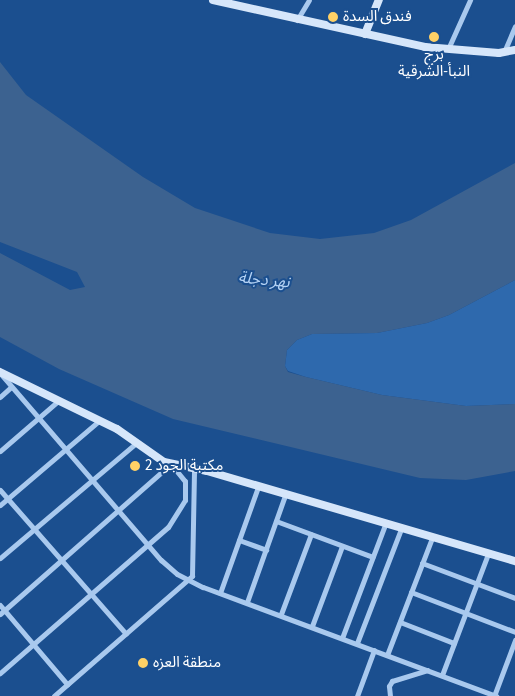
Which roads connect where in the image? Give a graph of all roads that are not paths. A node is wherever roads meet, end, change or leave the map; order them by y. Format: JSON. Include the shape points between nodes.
{"nodes":[{"id":1,"x":213,"y":0,"type":"edge"},
{"id":2,"x":309,"y":0,"type":"edge"},
{"id":3,"x":379,"y":0,"type":"edge"},
{"id":4,"x":470,"y":0,"type":"edge"},
{"id":5,"x":297,"y":20,"type":"junction"},
{"id":6,"x":515,"y":26,"type":"edge"},
{"id":7,"x":365,"y":34,"type":"junction"},
{"id":8,"x":448,"y":49,"type":"junction"},
{"id":9,"x":515,"y":50,"type":"edge"},
{"id":10,"x":504,"y":53,"type":"junction"},
{"id":11,"x":0,"y":372,"type":"edge"},
{"id":12,"x":11,"y":387,"type":"junction"},
{"id":13,"x":0,"y":397,"type":"edge"},
{"id":14,"x":59,"y":400,"type":"junction"},
{"id":15,"x":38,"y":418,"type":"junction"},
{"id":16,"x":100,"y":420,"type":"junction"},
{"id":17,"x":136,"y":443,"type":"junction"},
{"id":18,"x":66,"y":450,"type":"junction"},
{"id":19,"x":0,"y":451,"type":"edge"},
{"id":20,"x":170,"y":464,"type":"junction"},
{"id":21,"x":194,"y":469,"type":"junction"},
{"id":22,"x":92,"y":481,"type":"junction"},
{"id":23,"x":258,"y":487,"type":"junction"},
{"id":24,"x":0,"y":490,"type":"edge"},
{"id":25,"x":285,"y":495,"type":"junction"},
{"id":26,"x":7,"y":499,"type":"junction"},
{"id":27,"x":0,"y":505,"type":"edge"},
{"id":28,"x":119,"y":512,"type":"junction"},
{"id":29,"x":276,"y":521,"type":"junction"},
{"id":30,"x":385,"y":525,"type":"junction"},
{"id":31,"x":400,"y":529,"type":"junction"},
{"id":32,"x":34,"y":530,"type":"junction"},
{"id":33,"x":311,"y":534,"type":"junction"},
{"id":34,"x":432,"y":538,"type":"junction"},
{"id":35,"x":239,"y":540,"type":"junction"},
{"id":36,"x":147,"y":544,"type":"junction"},
{"id":37,"x":342,"y":546,"type":"junction"},
{"id":38,"x":266,"y":550,"type":"junction"},
{"id":39,"x":488,"y":554,"type":"junction"},
{"id":40,"x":373,"y":557,"type":"junction"},
{"id":41,"x":0,"y":558,"type":"edge"},
{"id":42,"x":515,"y":561,"type":"edge"},
{"id":43,"x":61,"y":562,"type":"junction"},
{"id":44,"x":422,"y":563,"type":"junction"},
{"id":45,"x":189,"y":580,"type":"junction"},
{"id":46,"x":477,"y":583,"type":"junction"},
{"id":47,"x":411,"y":592,"type":"junction"},
{"id":48,"x":220,"y":593,"type":"junction"},
{"id":49,"x":90,"y":594,"type":"junction"},
{"id":50,"x":515,"y":598,"type":"edge"},
{"id":51,"x":247,"y":602,"type":"junction"},
{"id":52,"x":0,"y":605,"type":"edge"},
{"id":53,"x":2,"y":612,"type":"edge"},
{"id":54,"x":466,"y":613,"type":"junction"},
{"id":55,"x":281,"y":614,"type":"junction"},
{"id":56,"x":400,"y":622,"type":"junction"},
{"id":57,"x":312,"y":626,"type":"junction"},
{"id":58,"x":515,"y":632,"type":"edge"},
{"id":59,"x":126,"y":634,"type":"junction"},
{"id":60,"x":342,"y":638,"type":"junction"},
{"id":61,"x":357,"y":643,"type":"junction"},
{"id":62,"x":454,"y":643,"type":"junction"},
{"id":63,"x":514,"y":643,"type":"edge"},
{"id":64,"x":33,"y":644,"type":"junction"},
{"id":65,"x":374,"y":650,"type":"junction"},
{"id":66,"x":387,"y":655,"type":"junction"},
{"id":67,"x":427,"y":670,"type":"junction"},
{"id":68,"x":0,"y":674,"type":"edge"},
{"id":69,"x":442,"y":675,"type":"junction"},
{"id":70,"x":67,"y":684,"type":"junction"},
{"id":71,"x":54,"y":696,"type":"edge"},
{"id":72,"x":357,"y":696,"type":"edge"},
{"id":73,"x":390,"y":696,"type":"edge"},
{"id":74,"x":494,"y":696,"type":"edge"}],
"edges":[{"from":1,"to":5,"type":"main road"},
{"from":2,"to":5,"type":"street"},
{"from":3,"to":7,"type":"main road"},
{"from":4,"to":8,"type":"street"},
{"from":5,"to":7,"type":"main road"},
{"from":6,"to":10,"type":"street"},
{"from":7,"to":8,"type":"main road"},
{"from":8,"to":10,"type":"main road"},
{"from":9,"to":10,"type":"main road"},
{"from":11,"to":12,"type":"street"},
{"from":11,"to":14,"type":"main road"},
{"from":12,"to":13,"type":"street"},
{"from":12,"to":15,"type":"street"},
{"from":14,"to":15,"type":"street"},
{"from":14,"to":16,"type":"main road"},
{"from":15,"to":18,"type":"street"},
{"from":15,"to":19,"type":"street"},
{"from":16,"to":17,"type":"main road"},
{"from":16,"to":18,"type":"street"},
{"from":17,"to":20,"type":"main road"},
{"from":17,"to":22,"type":"street"},
{"from":18,"to":22,"type":"street"},
{"from":18,"to":26,"type":"street"},
{"from":20,"to":21,"type":"main road"},
{"from":20,"to":28,"type":"street"},
{"from":20,"to":36,"type":"street","via":[[187,485],[187,496],[172,522]]},
{"from":21,"to":23,"type":"main road"},
{"from":21,"to":45,"type":"street","via":[[193,570]]},
{"from":22,"to":28,"type":"street"},
{"from":22,"to":32,"type":"street"},
{"from":23,"to":25,"type":"main road"},
{"from":23,"to":35,"type":"street"},
{"from":24,"to":26,"type":"street"},
{"from":25,"to":29,"type":"street"},
{"from":25,"to":30,"type":"main road"},
{"from":26,"to":27,"type":"street"},
{"from":26,"to":32,"type":"street"},
{"from":28,"to":36,"type":"street"},
{"from":28,"to":43,"type":"street"},
{"from":29,"to":33,"type":"street"},
{"from":29,"to":38,"type":"street"},
{"from":30,"to":31,"type":"main road"},
{"from":30,"to":40,"type":"street"},
{"from":31,"to":34,"type":"main road"},
{"from":31,"to":61,"type":"street"},
{"from":32,"to":41,"type":"street"},
{"from":32,"to":43,"type":"street"},
{"from":33,"to":37,"type":"street"},
{"from":33,"to":55,"type":"street"},
{"from":34,"to":39,"type":"main road"},
{"from":34,"to":44,"type":"street"},
{"from":35,"to":38,"type":"street"},
{"from":35,"to":48,"type":"street"},
{"from":36,"to":45,"type":"street","via":[[169,568]]},
{"from":36,"to":49,"type":"street"},
{"from":37,"to":40,"type":"street"},
{"from":37,"to":57,"type":"street"},
{"from":38,"to":51,"type":"street"},
{"from":39,"to":42,"type":"main road"},
{"from":39,"to":46,"type":"street"},
{"from":40,"to":60,"type":"street"},
{"from":43,"to":49,"type":"street"},
{"from":43,"to":53,"type":"street"},
{"from":44,"to":46,"type":"street"},
{"from":44,"to":47,"type":"street"},
{"from":45,"to":48,"type":"street"},
{"from":45,"to":59,"type":"street"},
{"from":46,"to":50,"type":"street"},
{"from":46,"to":54,"type":"street"},
{"from":47,"to":54,"type":"street"},
{"from":47,"to":56,"type":"street"},
{"from":48,"to":51,"type":"street"},
{"from":49,"to":59,"type":"street"},
{"from":49,"to":64,"type":"street"},
{"from":51,"to":55,"type":"street"},
{"from":52,"to":53,"type":"street"},
{"from":53,"to":64,"type":"street"},
{"from":54,"to":58,"type":"street"},
{"from":54,"to":62,"type":"street"},
{"from":55,"to":57,"type":"street"},
{"from":56,"to":62,"type":"street"},
{"from":56,"to":66,"type":"street"},
{"from":57,"to":60,"type":"street"},
{"from":59,"to":70,"type":"street"},
{"from":60,"to":61,"type":"street"},
{"from":61,"to":65,"type":"street"},
{"from":62,"to":69,"type":"street"},
{"from":63,"to":74,"type":"street"},
{"from":64,"to":68,"type":"street"},
{"from":64,"to":70,"type":"street"},
{"from":65,"to":66,"type":"street"},
{"from":65,"to":72,"type":"street"},
{"from":66,"to":67,"type":"street"},
{"from":67,"to":69,"type":"street"},
{"from":67,"to":73,"type":"street","via":[[392,681]]},
{"from":69,"to":74,"type":"street"},
{"from":70,"to":71,"type":"street"}]}
